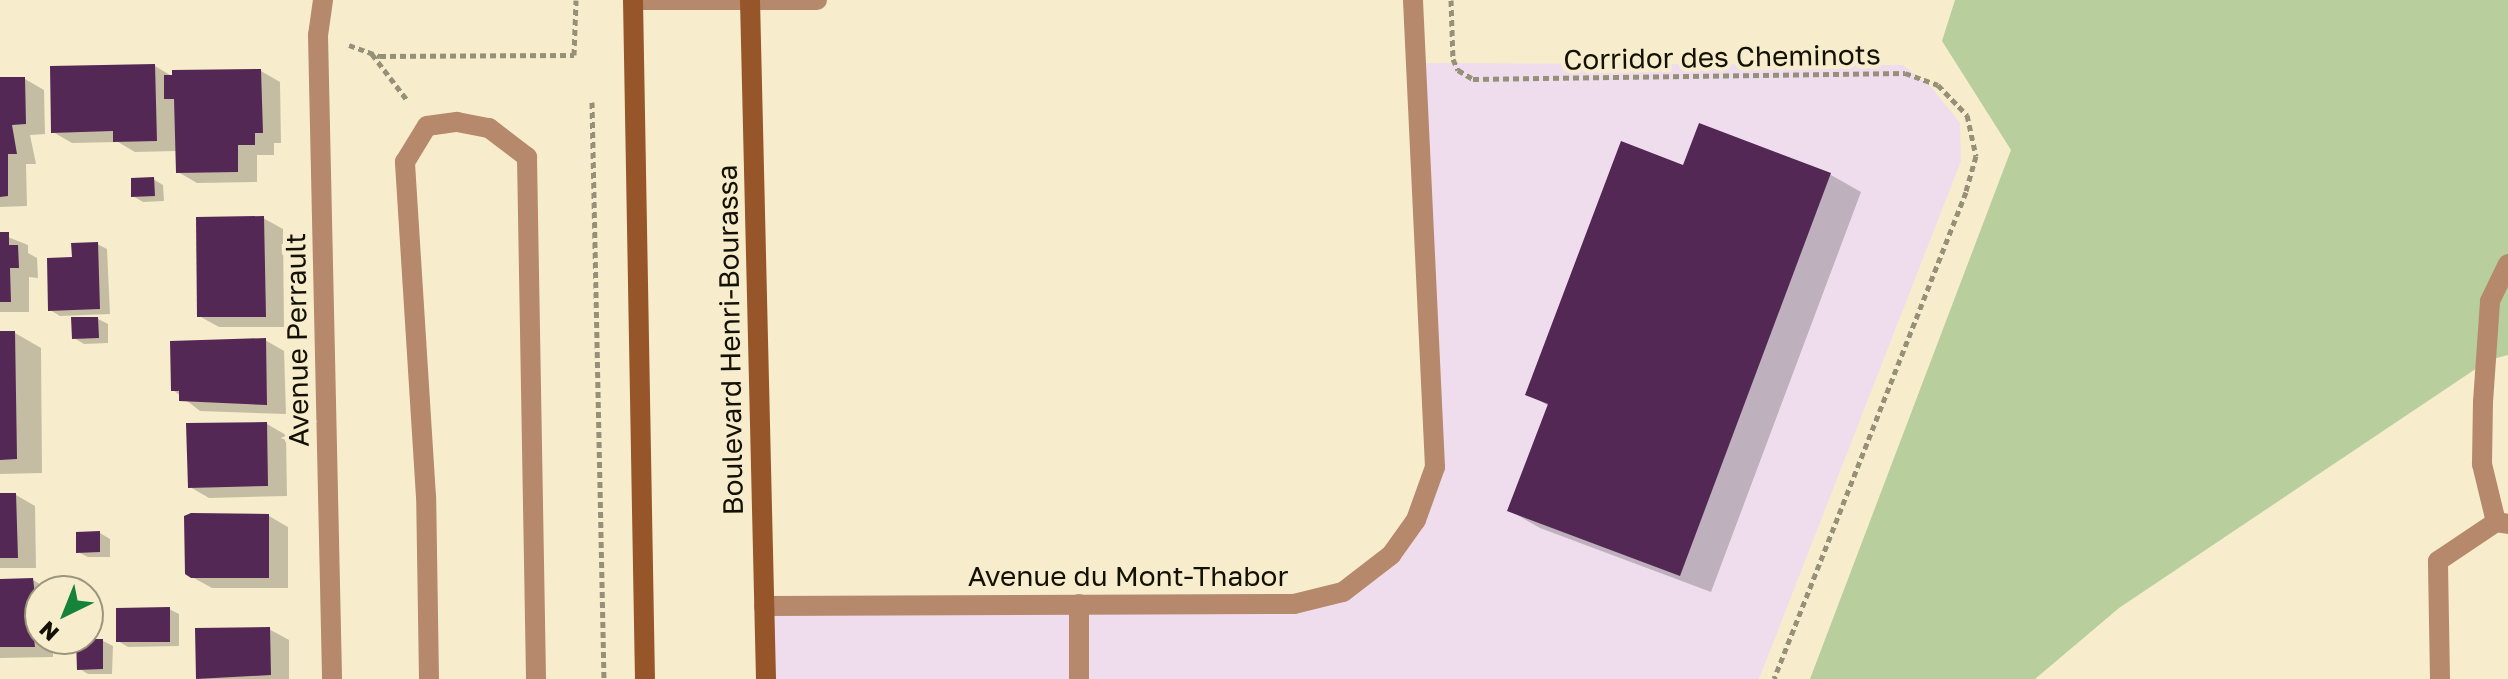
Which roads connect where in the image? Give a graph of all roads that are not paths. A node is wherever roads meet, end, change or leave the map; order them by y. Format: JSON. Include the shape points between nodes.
{"nodes":[{"id":1,"x":323,"y":0,"type":"edge"},
{"id":2,"x":634,"y":0,"type":"edge"},
{"id":3,"x":817,"y":0,"type":"edge"},
{"id":4,"x":1413,"y":0,"type":"edge"},
{"id":5,"x":750,"y":1,"type":"edge"},
{"id":6,"x":2508,"y":264,"type":"edge"},
{"id":7,"x":2502,"y":523,"type":"edge"},
{"id":8,"x":1079,"y":604,"type":"junction"},
{"id":9,"x":764,"y":606,"type":"junction"},
{"id":10,"x":332,"y":679,"type":"edge"},
{"id":11,"x":429,"y":679,"type":"edge"},
{"id":12,"x":536,"y":679,"type":"edge"},
{"id":13,"x":645,"y":679,"type":"edge"},
{"id":14,"x":766,"y":679,"type":"edge"},
{"id":15,"x":1079,"y":679,"type":"edge"},
{"id":16,"x":2440,"y":679,"type":"edge"}],
"edges":[{"from":1,"to":10,"type":"street","name":"Avenue Perrault","via":[[318,35]]},
{"from":2,"to":5,"type":"street"},
{"from":2,"to":13,"type":"main road"},
{"from":3,"to":5,"type":"street"},
{"from":4,"to":8,"type":"street","name":"Avenue du Mont-Thabor","via":[[1435,467],[1416,520],[1391,555],[1343,592],[1307,601]]},
{"from":5,"to":9,"type":"main road","name":"Boulevard Henri-Bourassa"},
{"from":6,"to":7,"type":"street","via":[[2490,301],[2483,402],[2482,464]]},
{"from":7,"to":16,"type":"street","via":[[2438,561]]},
{"from":8,"to":9,"type":"street","name":"Avenue du Mont-Thabor"},
{"from":8,"to":15,"type":"street"},
{"from":9,"to":14,"type":"main road","name":"Boulevard Henri-Bourassa"},
{"from":11,"to":12,"type":"street","via":[[426,497],[405,162],[427,126],[457,122],[489,128],[527,157]]}]}
